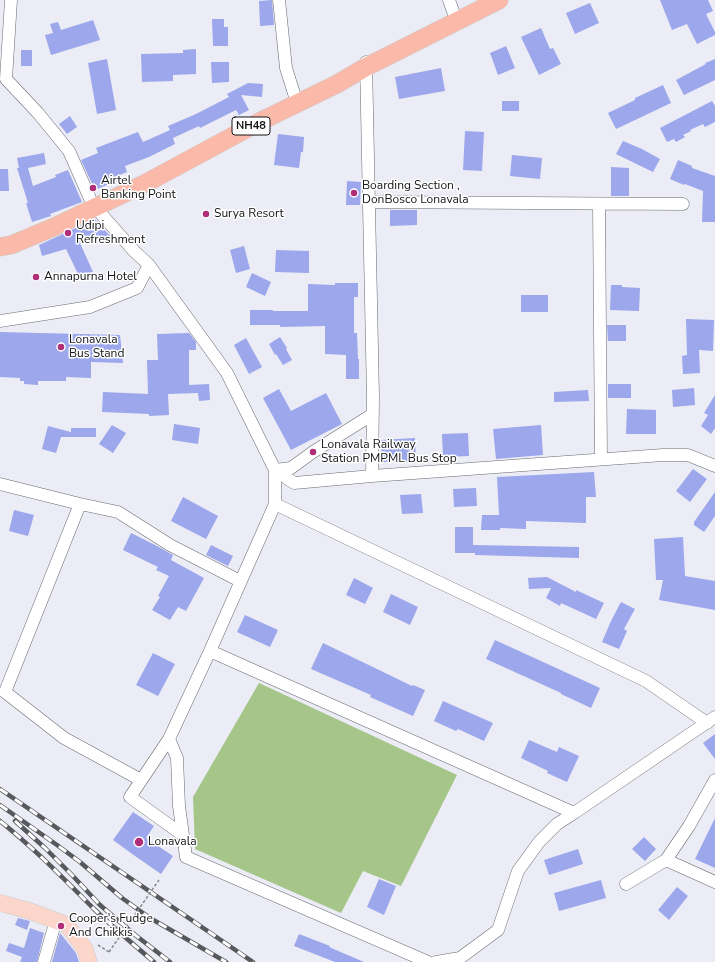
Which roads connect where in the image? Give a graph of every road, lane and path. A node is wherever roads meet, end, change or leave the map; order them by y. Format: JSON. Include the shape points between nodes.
{"nodes":[{"id":1,"x":11,"y":0,"type":"edge"},
{"id":2,"x":279,"y":0,"type":"edge"},
{"id":3,"x":481,"y":0,"type":"edge"},
{"id":4,"x":499,"y":0,"type":"edge"},
{"id":5,"x":451,"y":7,"type":"edge"},
{"id":6,"x":366,"y":63,"type":"junction"},
{"id":7,"x":295,"y":100,"type":"junction"},
{"id":8,"x":369,"y":202,"type":"junction"},
{"id":9,"x":598,"y":204,"type":"junction"},
{"id":10,"x":683,"y":204,"type":"dead end"},
{"id":11,"x":94,"y":205,"type":"junction"},
{"id":12,"x":0,"y":242,"type":"edge"},
{"id":13,"x":0,"y":247,"type":"edge"},
{"id":14,"x":149,"y":265,"type":"junction"},
{"id":15,"x":0,"y":321,"type":"edge"},
{"id":16,"x":373,"y":414,"type":"junction"},
{"id":17,"x":601,"y":459,"type":"junction"},
{"id":18,"x":715,"y":466,"type":"edge"},
{"id":19,"x":275,"y":470,"type":"junction"},
{"id":20,"x":372,"y":476,"type":"junction"},
{"id":21,"x":0,"y":484,"type":"edge"},
{"id":22,"x":80,"y":504,"type":"junction"},
{"id":23,"x":275,"y":504,"type":"junction"},
{"id":24,"x":240,"y":581,"type":"junction"},
{"id":25,"x":210,"y":651,"type":"junction"},
{"id":26,"x":711,"y":720,"type":"edge"},
{"id":27,"x":169,"y":739,"type":"junction"},
{"id":28,"x":141,"y":780,"type":"junction"},
{"id":29,"x":715,"y":780,"type":"edge"},
{"id":30,"x":574,"y":813,"type":"junction"},
{"id":31,"x":183,"y":835,"type":"junction"},
{"id":32,"x":666,"y":860,"type":"junction"},
{"id":33,"x":159,"y":880,"type":"dead end"},
{"id":34,"x":715,"y":882,"type":"edge"},
{"id":35,"x":626,"y":884,"type":"dead end"},
{"id":36,"x":0,"y":903,"type":"edge"},
{"id":37,"x":56,"y":920,"type":"junction"},
{"id":38,"x":97,"y":945,"type":"dead end"},
{"id":39,"x":44,"y":962,"type":"edge"},
{"id":40,"x":89,"y":962,"type":"edge"},
{"id":41,"x":428,"y":962,"type":"edge"},
{"id":42,"x":436,"y":962,"type":"edge"}],
"edges":[{"from":1,"to":11,"type":"street","via":[[6,79],[69,151]]},
{"from":2,"to":7,"type":"street","via":[[286,68]]},
{"from":3,"to":5,"type":"highway","number":"NH48"},
{"from":4,"to":6,"type":"highway","number":"NH48"},
{"from":5,"to":6,"type":"highway","number":"NH48"},
{"from":6,"to":7,"type":"highway","number":"NH48","via":[[337,84]]},
{"from":6,"to":8,"type":"street"},
{"from":7,"to":11,"type":"highway","number":"NH48","via":[[146,183]]},
{"from":8,"to":9,"type":"street"},
{"from":8,"to":16,"type":"street"},
{"from":9,"to":10,"type":"street"},
{"from":9,"to":17,"type":"street"},
{"from":11,"to":12,"type":"highway","number":"NH48"},
{"from":11,"to":13,"type":"highway","number":"NH48","via":[[54,227]]},
{"from":11,"to":14,"type":"street"},
{"from":14,"to":15,"type":"street","via":[[137,288],[90,307]]},
{"from":14,"to":19,"type":"street","via":[[227,373]]},
{"from":16,"to":19,"type":"street","via":[[290,468]]},
{"from":16,"to":20,"type":"street"},
{"from":17,"to":18,"type":"street","via":[[688,455]]},
{"from":17,"to":20,"type":"street"},
{"from":19,"to":20,"type":"street","via":[[294,483]]},
{"from":19,"to":23,"type":"street"},
{"from":21,"to":22,"type":"street"},
{"from":22,"to":24,"type":"street","via":[[118,512],[170,545]]},
{"from":22,"to":28,"type":"street","via":[[5,692],[64,738]]},
{"from":23,"to":24,"type":"street"},
{"from":23,"to":26,"type":"street","via":[[646,681]]},
{"from":24,"to":25,"type":"street"},
{"from":25,"to":27,"type":"street"},
{"from":25,"to":30,"type":"street"},
{"from":26,"to":30,"type":"street"},
{"from":27,"to":28,"type":"street"},
{"from":27,"to":31,"type":"street","via":[[177,758]]},
{"from":28,"to":31,"type":"street","via":[[130,797]]},
{"from":29,"to":32,"type":"street"},
{"from":30,"to":42,"type":"street","via":[[557,824],[539,842],[518,871],[498,930],[460,958]]},
{"from":31,"to":41,"type":"street","via":[[186,857]]},
{"from":32,"to":34,"type":"street"},
{"from":32,"to":35,"type":"street"},
{"from":33,"to":38,"type":"path","bridge":true,"via":[[109,952]]},
{"from":36,"to":37,"type":"main road"},
{"from":37,"to":39,"type":"street"},
{"from":37,"to":40,"type":"main road","via":[[67,925],[85,949]]}]}
